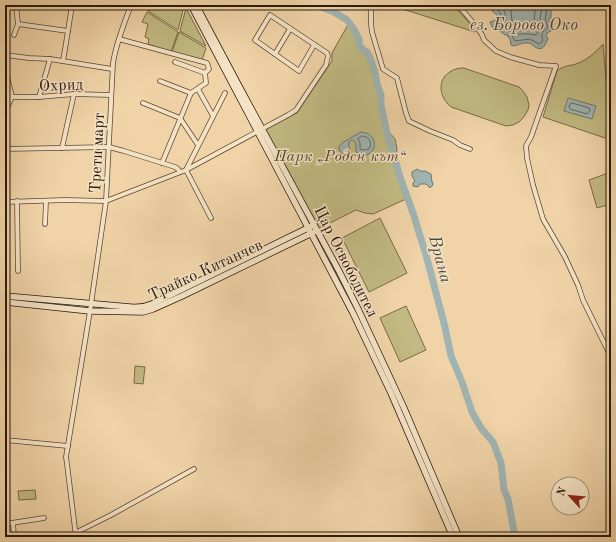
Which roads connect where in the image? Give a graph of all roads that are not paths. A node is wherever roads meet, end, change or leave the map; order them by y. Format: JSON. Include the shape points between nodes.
{"nodes":[{"id":1,"x":16,"y":5,"type":"edge"},
{"id":2,"x":72,"y":5,"type":"edge"},
{"id":3,"x":131,"y":5,"type":"edge"},
{"id":4,"x":191,"y":5,"type":"edge"},
{"id":5,"x":196,"y":5,"type":"edge"},
{"id":6,"x":371,"y":5,"type":"edge"},
{"id":7,"x":458,"y":5,"type":"edge"},
{"id":8,"x":18,"y":24,"type":"junction"},
{"id":9,"x":290,"y":29,"type":"junction"},
{"id":10,"x":68,"y":31,"type":"junction"},
{"id":11,"x":14,"y":35,"type":"dead end"},
{"id":12,"x":119,"y":39,"type":"junction"},
{"id":13,"x":314,"y":45,"type":"junction"},
{"id":14,"x":275,"y":54,"type":"junction"},
{"id":15,"x":5,"y":55,"type":"edge"},
{"id":16,"x":50,"y":59,"type":"junction"},
{"id":17,"x":63,"y":61,"type":"junction"},
{"id":18,"x":175,"y":62,"type":"dead end"},
{"id":19,"x":5,"y":68,"type":"edge"},
{"id":20,"x":112,"y":69,"type":"junction"},
{"id":21,"x":205,"y":74,"type":"junction"},
{"id":22,"x":160,"y":81,"type":"dead end"},
{"id":23,"x":198,"y":89,"type":"junction"},
{"id":24,"x":191,"y":92,"type":"junction"},
{"id":25,"x":225,"y":93,"type":"dead end"},
{"id":26,"x":74,"y":94,"type":"junction"},
{"id":27,"x":111,"y":95,"type":"junction"},
{"id":28,"x":12,"y":97,"type":"junction"},
{"id":29,"x":39,"y":97,"type":"junction"},
{"id":30,"x":143,"y":103,"type":"dead end"},
{"id":31,"x":5,"y":112,"type":"edge"},
{"id":32,"x":213,"y":116,"type":"junction"},
{"id":33,"x":180,"y":118,"type":"junction"},
{"id":34,"x":260,"y":130,"type":"junction"},
{"id":35,"x":198,"y":146,"type":"junction"},
{"id":36,"x":109,"y":147,"type":"junction"},
{"id":37,"x":62,"y":148,"type":"junction"},
{"id":38,"x":5,"y":149,"type":"edge"},
{"id":39,"x":470,"y":149,"type":"dead end"},
{"id":40,"x":162,"y":163,"type":"junction"},
{"id":41,"x":186,"y":170,"type":"junction"},
{"id":42,"x":180,"y":172,"type":"junction"},
{"id":43,"x":17,"y":201,"type":"junction"},
{"id":44,"x":46,"y":201,"type":"junction"},
{"id":45,"x":106,"y":201,"type":"junction"},
{"id":46,"x":5,"y":202,"type":"edge"},
{"id":47,"x":211,"y":218,"type":"dead end"},
{"id":48,"x":45,"y":224,"type":"dead end"},
{"id":49,"x":313,"y":229,"type":"junction"},
{"id":50,"x":18,"y":271,"type":"dead end"},
{"id":51,"x":5,"y":296,"type":"edge"},
{"id":52,"x":5,"y":302,"type":"edge"},
{"id":53,"x":91,"y":304,"type":"junction"},
{"id":54,"x":90,"y":311,"type":"junction"},
{"id":55,"x":611,"y":357,"type":"edge"},
{"id":56,"x":5,"y":440,"type":"edge"},
{"id":57,"x":68,"y":446,"type":"junction"},
{"id":58,"x":194,"y":469,"type":"dead end"},
{"id":59,"x":44,"y":518,"type":"dead end"},
{"id":60,"x":13,"y":523,"type":"junction"},
{"id":61,"x":5,"y":524,"type":"edge"},
{"id":62,"x":76,"y":535,"type":"edge"},
{"id":63,"x":14,"y":537,"type":"edge"},
{"id":64,"x":453,"y":537,"type":"edge"},
{"id":65,"x":459,"y":537,"type":"edge"}],
"edges":[{"from":1,"to":8,"type":"street"},
{"from":2,"to":10,"type":"street"},
{"from":3,"to":12,"type":"street","name":"Трети март"},
{"from":4,"to":34,"type":"street","name":"Цар Освободител"},
{"from":5,"to":34,"type":"street","name":"Цар Освободител"},
{"from":6,"to":39,"type":"street","via":[[372,28],[384,69],[397,78],[409,121]]},
{"from":7,"to":55,"type":"street","via":[[477,27],[484,40],[496,51],[539,65],[556,66],[526,146],[527,158],[543,219],[578,284],[583,300]]},
{"from":8,"to":10,"type":"street"},
{"from":8,"to":11,"type":"street"},
{"from":9,"to":13,"type":"street"},
{"from":9,"to":14,"type":"street"},
{"from":9,"to":14,"type":"street","via":[[270,15],[255,40]]},
{"from":10,"to":17,"type":"street"},
{"from":12,"to":20,"type":"street","name":"Трети март"},
{"from":12,"to":21,"type":"street","via":[[207,63],[208,69]]},
{"from":13,"to":14,"type":"street","via":[[299,71]]},
{"from":13,"to":34,"type":"street","via":[[327,53],[326,65],[296,110]]},
{"from":15,"to":16,"type":"street"},
{"from":16,"to":17,"type":"street"},
{"from":16,"to":29,"type":"street"},
{"from":17,"to":20,"type":"street"},
{"from":18,"to":21,"type":"street"},
{"from":19,"to":28,"type":"street"},
{"from":20,"to":27,"type":"street","name":"Трети март"},
{"from":21,"to":23,"type":"street","via":[[206,84]]},
{"from":22,"to":24,"type":"street"},
{"from":23,"to":24,"type":"street"},
{"from":23,"to":32,"type":"street"},
{"from":24,"to":33,"type":"street"},
{"from":25,"to":32,"type":"street"},
{"from":26,"to":27,"type":"street","name":"Охрид"},
{"from":26,"to":29,"type":"street","name":"Охрид"},
{"from":26,"to":37,"type":"street"},
{"from":27,"to":36,"type":"street","name":"Трети март"},
{"from":28,"to":29,"type":"street","name":"Охрид"},
{"from":28,"to":31,"type":"street"},
{"from":30,"to":33,"type":"street"},
{"from":32,"to":35,"type":"street"},
{"from":33,"to":35,"type":"street"},
{"from":33,"to":40,"type":"street"},
{"from":34,"to":41,"type":"street"},
{"from":34,"to":49,"type":"street","name":"Цар Освободител"},
{"from":35,"to":41,"type":"street"},
{"from":36,"to":37,"type":"street"},
{"from":36,"to":40,"type":"street"},
{"from":36,"to":45,"type":"street","name":"Трети март"},
{"from":37,"to":38,"type":"street"},
{"from":40,"to":42,"type":"street"},
{"from":41,"to":42,"type":"street"},
{"from":41,"to":47,"type":"street"},
{"from":42,"to":45,"type":"street"},
{"from":43,"to":44,"type":"street"},
{"from":43,"to":46,"type":"street"},
{"from":43,"to":50,"type":"street"},
{"from":44,"to":45,"type":"street"},
{"from":44,"to":48,"type":"street"},
{"from":45,"to":53,"type":"street","name":"Трети март"},
{"from":49,"to":53,"type":"street","name":"Трайко Китанчев","via":[[152,304],[137,308]]},
{"from":49,"to":54,"type":"street","name":"Трайко Китанчев","via":[[153,309],[134,313]]},
{"from":49,"to":64,"type":"street","name":"Цар Освободител","via":[[388,386]]},
{"from":49,"to":65,"type":"street","name":"Цар Освободител","via":[[358,309]]},
{"from":51,"to":53,"type":"street","name":"Трайко Китанчев"},
{"from":52,"to":54,"type":"street","name":"Трайко Китанчев"},
{"from":53,"to":54,"type":"street","name":"Трети март"},
{"from":54,"to":57,"type":"street","name":"Трети март"},
{"from":56,"to":57,"type":"street"},
{"from":57,"to":62,"type":"street","name":"Трети март","via":[[66,464]]},
{"from":58,"to":62,"type":"street"},
{"from":59,"to":60,"type":"street"},
{"from":60,"to":61,"type":"street"},
{"from":60,"to":63,"type":"street"}]}
